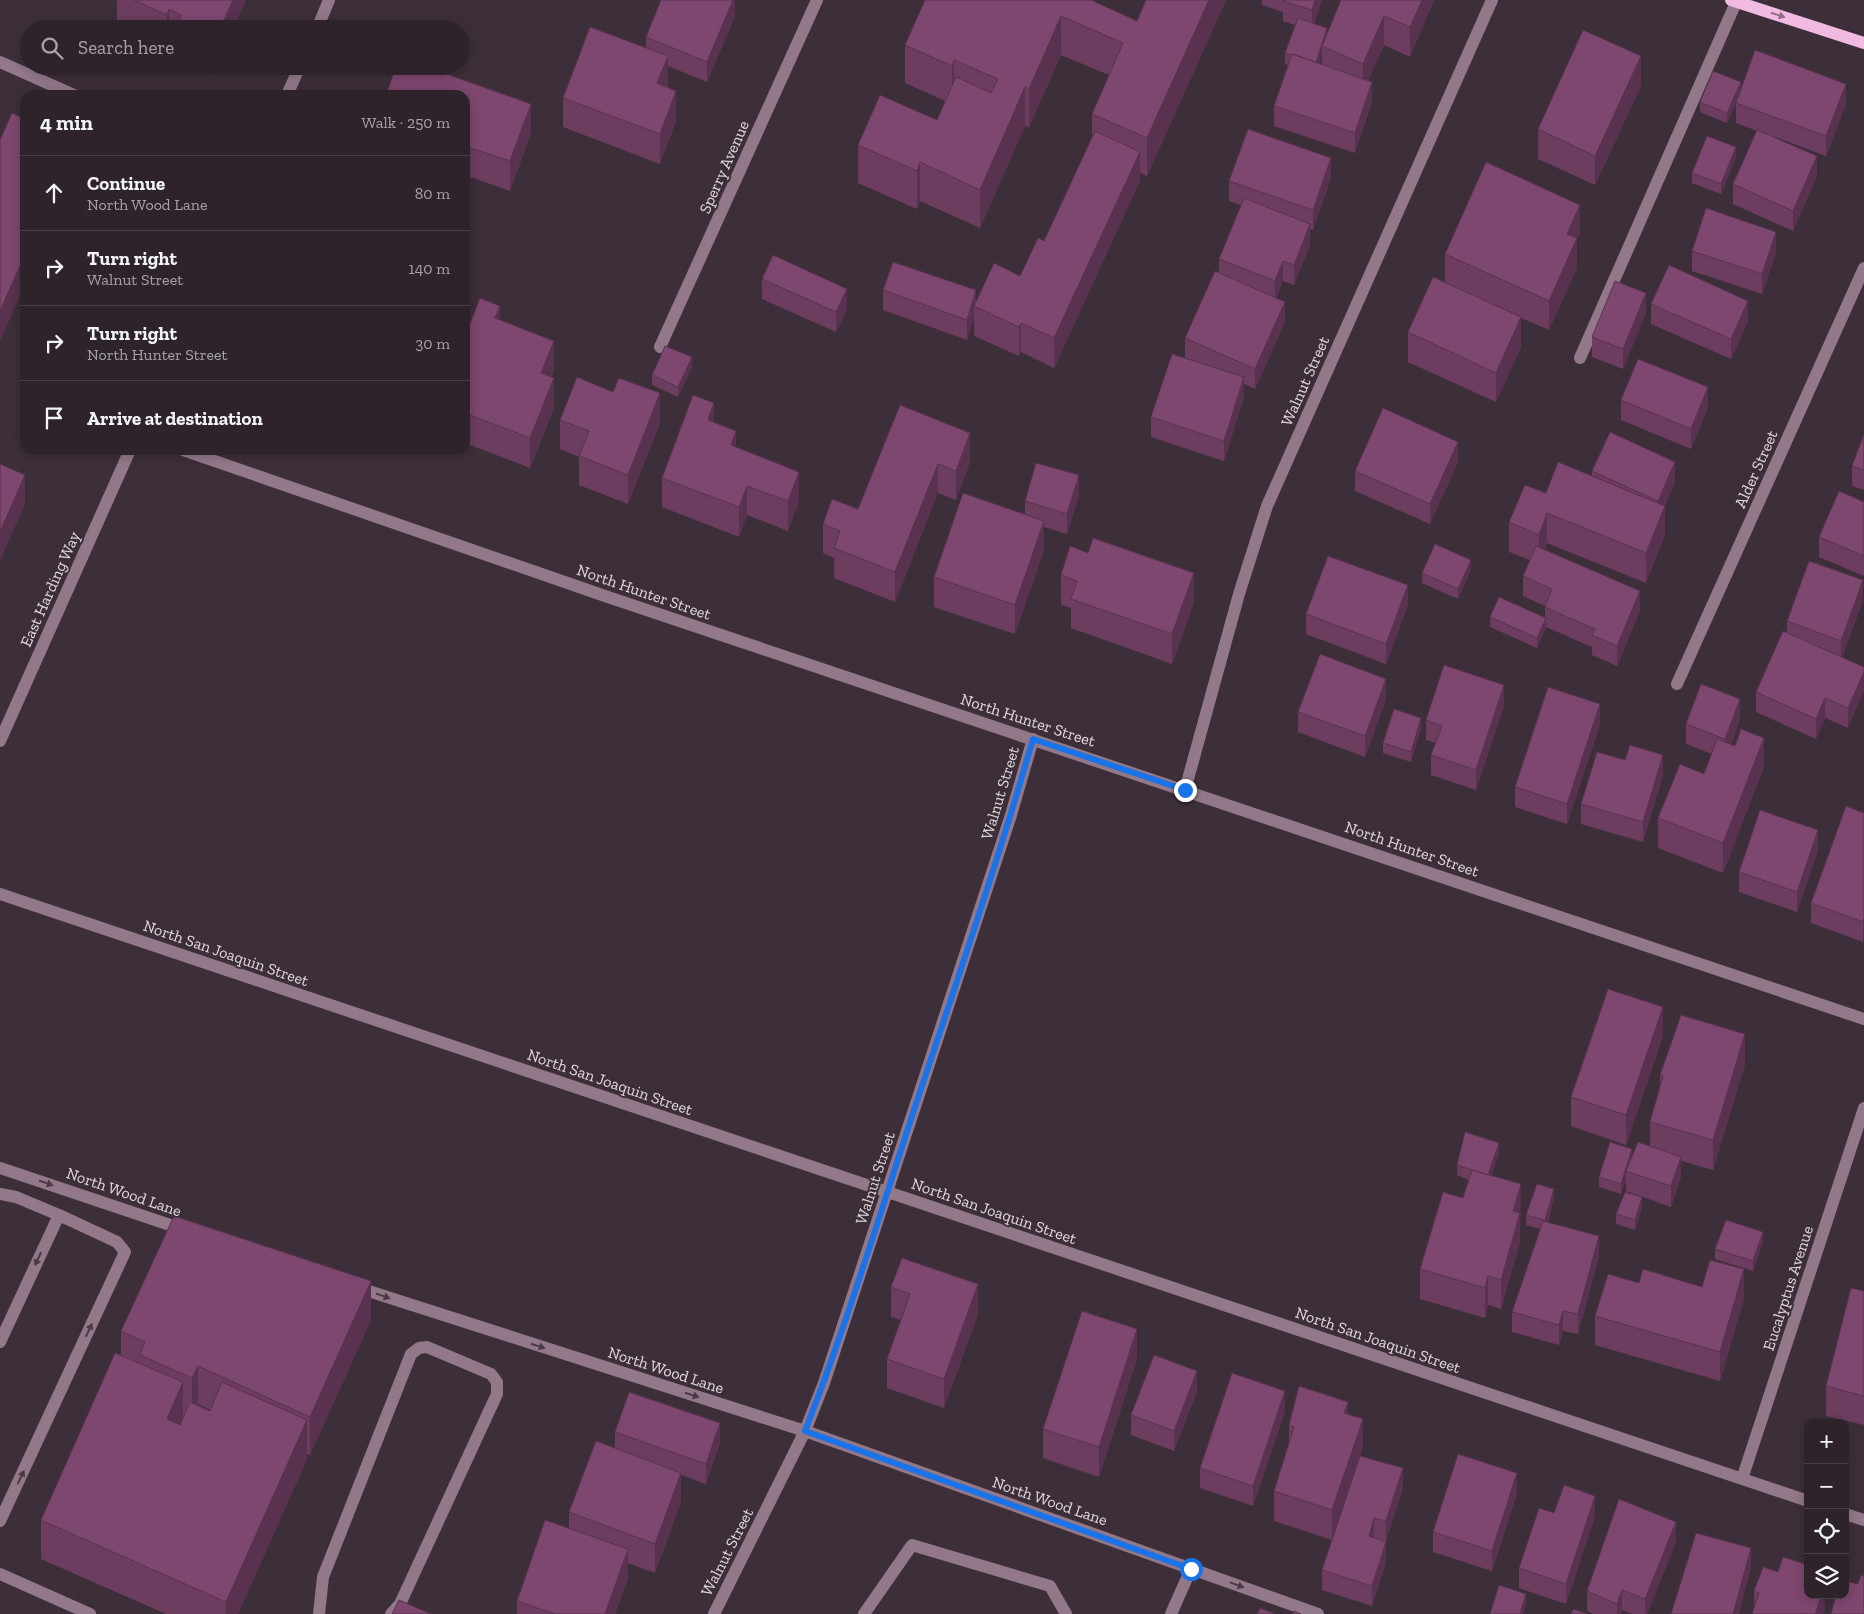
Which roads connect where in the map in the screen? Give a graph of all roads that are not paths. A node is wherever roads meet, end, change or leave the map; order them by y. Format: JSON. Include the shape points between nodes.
{"nodes":[{"id":1,"x":329,"y":0,"type":"edge"},
{"id":2,"x":817,"y":0,"type":"edge"},
{"id":3,"x":1492,"y":0,"type":"edge"},
{"id":4,"x":1735,"y":0,"type":"edge"},
{"id":5,"x":321,"y":20,"type":"edge"},
{"id":6,"x":1864,"y":43,"type":"edge"},
{"id":7,"x":0,"y":62,"type":"edge"},
{"id":8,"x":20,"y":71,"type":"edge"},
{"id":9,"x":29,"y":75,"type":"edge"},
{"id":10,"x":296,"y":75,"type":"edge"},
{"id":11,"x":63,"y":90,"type":"edge"},
{"id":12,"x":290,"y":90,"type":"edge"},
{"id":13,"x":1864,"y":268,"type":"edge"},
{"id":14,"x":660,"y":347,"type":"dead end"},
{"id":15,"x":1580,"y":358,"type":"dead end"},
{"id":16,"x":128,"y":455,"type":"edge"},
{"id":17,"x":197,"y":455,"type":"edge"},
{"id":18,"x":1678,"y":684,"type":"dead end"},
{"id":19,"x":1033,"y":739,"type":"junction"},
{"id":20,"x":0,"y":741,"type":"edge"},
{"id":21,"x":1185,"y":790,"type":"junction"},
{"id":22,"x":0,"y":894,"type":"edge"},
{"id":23,"x":1864,"y":1019,"type":"edge"},
{"id":24,"x":1864,"y":1108,"type":"edge"},
{"id":25,"x":0,"y":1168,"type":"edge"},
{"id":26,"x":887,"y":1192,"type":"junction"},
{"id":27,"x":0,"y":1194,"type":"edge"},
{"id":28,"x":59,"y":1215,"type":"junction"},
{"id":29,"x":198,"y":1234,"type":"edge"},
{"id":30,"x":340,"y":1282,"type":"edge"},
{"id":31,"x":0,"y":1342,"type":"edge"},
{"id":32,"x":805,"y":1431,"type":"junction"},
{"id":33,"x":1742,"y":1479,"type":"junction"},
{"id":34,"x":1804,"y":1500,"type":"edge"},
{"id":35,"x":1849,"y":1515,"type":"edge"},
{"id":36,"x":1864,"y":1520,"type":"edge"},
{"id":37,"x":0,"y":1521,"type":"edge"},
{"id":38,"x":1191,"y":1569,"type":"junction"},
{"id":39,"x":0,"y":1574,"type":"edge"},
{"id":40,"x":90,"y":1614,"type":"edge"},
{"id":41,"x":319,"y":1614,"type":"edge"},
{"id":42,"x":392,"y":1614,"type":"edge"},
{"id":43,"x":714,"y":1614,"type":"edge"},
{"id":44,"x":864,"y":1614,"type":"edge"},
{"id":45,"x":1066,"y":1614,"type":"edge"},
{"id":46,"x":1171,"y":1614,"type":"edge"},
{"id":47,"x":1318,"y":1614,"type":"edge"}],
"edges":[{"from":1,"to":5,"type":"street"},
{"from":2,"to":14,"type":"street","name":"Sperry Avenue"},
{"from":3,"to":21,"type":"street","name":"Walnut Street","via":[[1267,506]]},
{"from":4,"to":6,"type":"main road","one_way":true},
{"from":4,"to":15,"type":"street"},
{"from":7,"to":8,"type":"street"},
{"from":9,"to":11,"type":"street"},
{"from":10,"to":12,"type":"street"},
{"from":13,"to":18,"type":"street","name":"Alder Street"},
{"from":16,"to":20,"type":"street","name":"East Harding Way"},
{"from":17,"to":19,"type":"street","name":"North Hunter Street"},
{"from":19,"to":21,"type":"street","name":"North Hunter Street"},
{"from":19,"to":26,"type":"street","name":"Walnut Street","via":[[1008,825]]},
{"from":21,"to":23,"type":"street","name":"North Hunter Street"},
{"from":22,"to":26,"type":"street","name":"North San Joaquin Street"},
{"from":24,"to":33,"type":"street","name":"Eucalyptus Avenue"},
{"from":25,"to":29,"type":"street","name":"North Wood Lane","one_way":true},
{"from":26,"to":32,"type":"street","name":"Walnut Street"},
{"from":26,"to":33,"type":"street","name":"North San Joaquin Street"},
{"from":27,"to":28,"type":"street","via":[[16,1197]]},
{"from":28,"to":31,"type":"street","one_way":true},
{"from":37,"to":28,"type":"street","one_way":true,"via":[[124,1252],[117,1242]]},
{"from":30,"to":32,"type":"street","name":"North Wood Lane","one_way":true},
{"from":32,"to":38,"type":"street","name":"North Wood Lane"},
{"from":32,"to":43,"type":"street","name":"Walnut Street"},
{"from":33,"to":34,"type":"street","name":"North San Joaquin Street"},
{"from":35,"to":36,"type":"street"},
{"from":38,"to":46,"type":"street"},
{"from":38,"to":47,"type":"street","name":"North Wood Lane","one_way":true},
{"from":39,"to":40,"type":"street"},
{"from":41,"to":42,"type":"street","via":[[323,1577],[411,1354],[419,1348],[428,1347],[491,1374],[497,1382],[497,1394],[400,1604]]},
{"from":44,"to":45,"type":"street","via":[[912,1545],[1050,1586]]}]}
